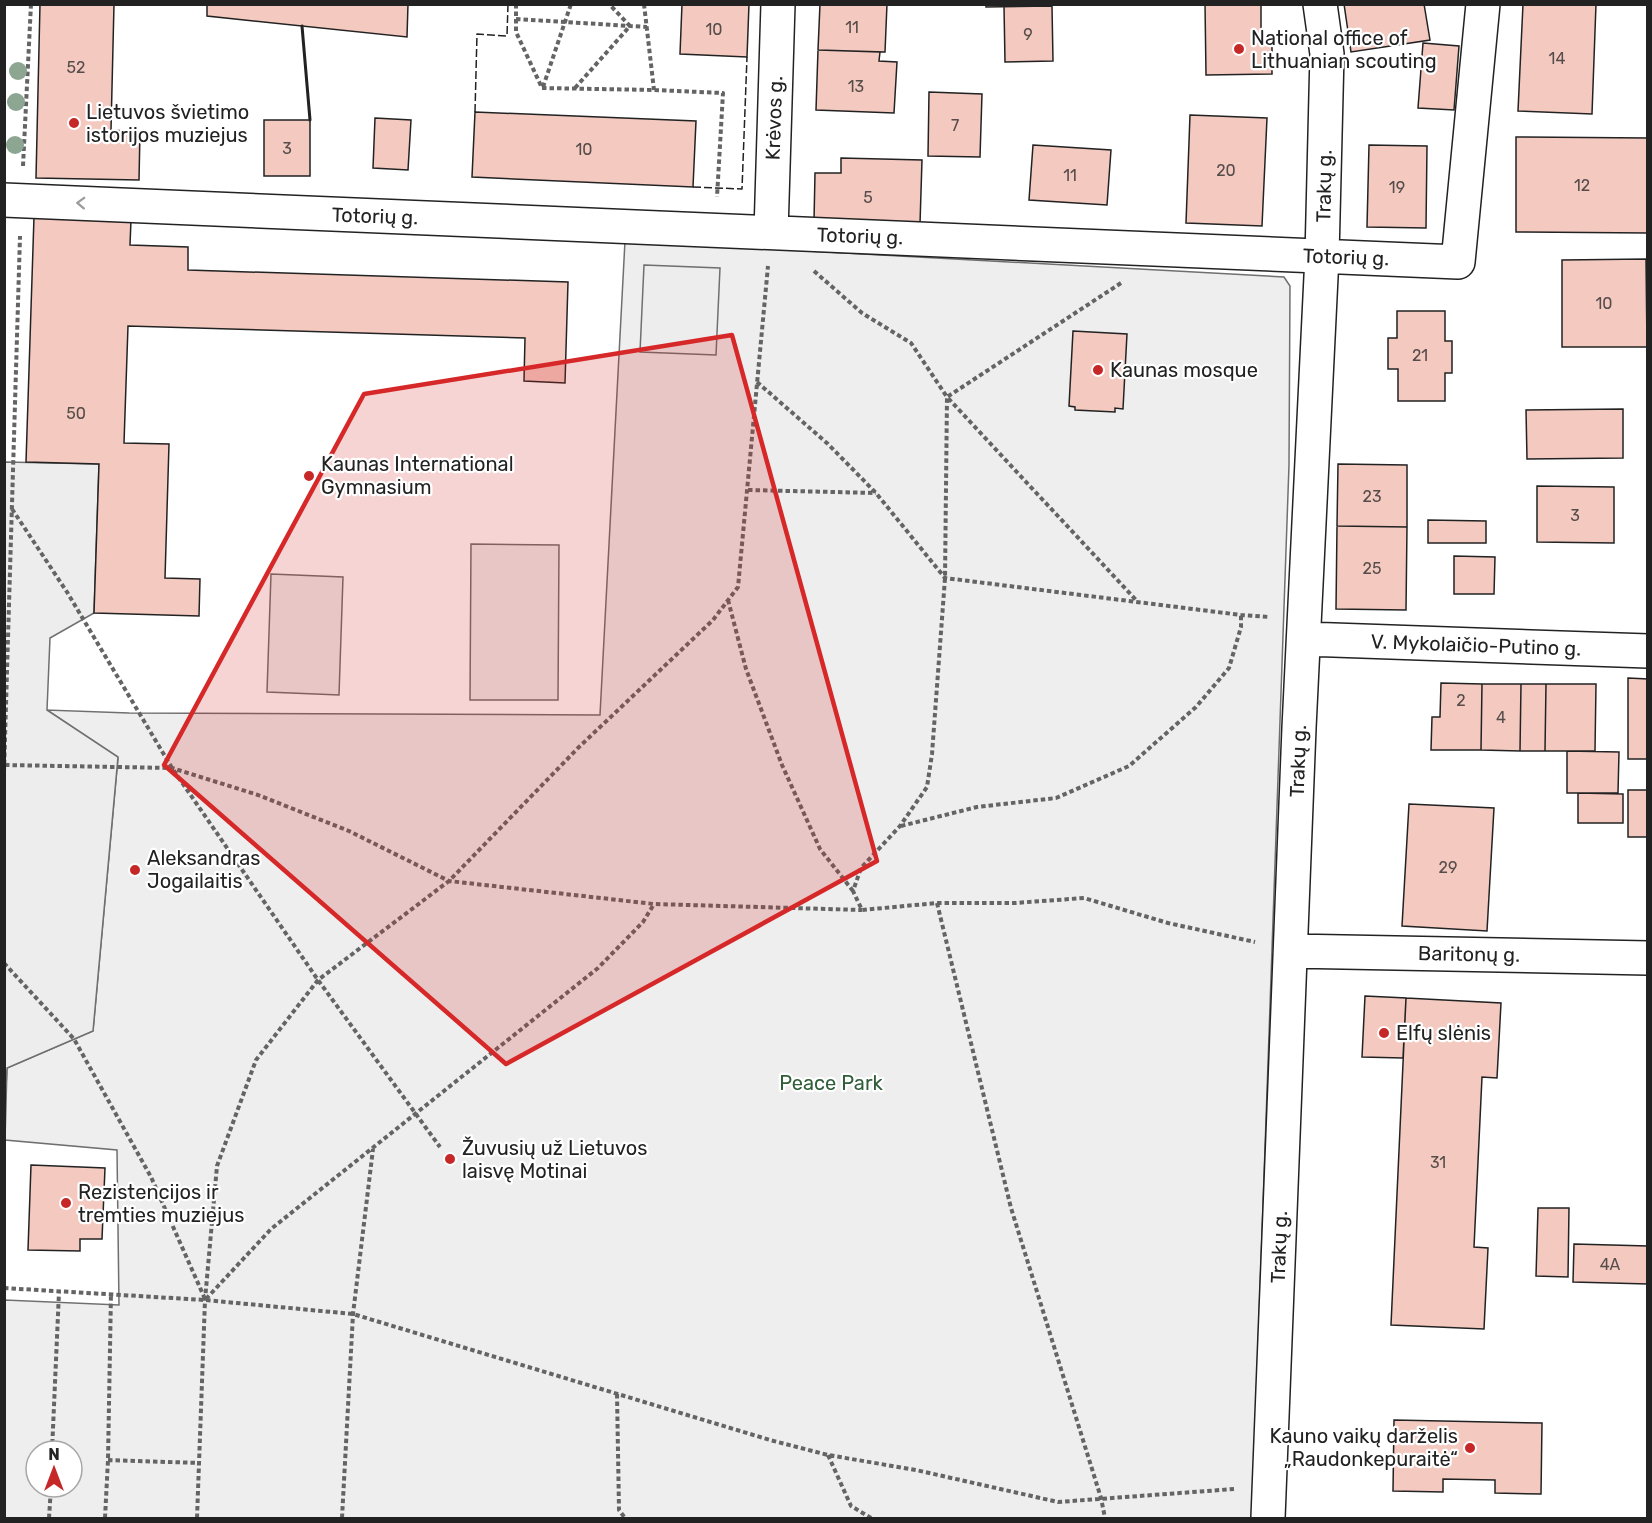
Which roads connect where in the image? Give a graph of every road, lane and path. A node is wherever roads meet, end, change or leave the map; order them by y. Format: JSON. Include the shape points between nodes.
{"nodes":[{"id":1,"x":32,"y":4,"type":"edge"},
{"id":2,"x":516,"y":4,"type":"edge"},
{"id":3,"x":572,"y":4,"type":"edge"},
{"id":4,"x":609,"y":4,"type":"edge"},
{"id":5,"x":644,"y":4,"type":"edge"},
{"id":6,"x":778,"y":4,"type":"edge"},
{"id":7,"x":1320,"y":4,"type":"edge"},
{"id":8,"x":1483,"y":4,"type":"edge"},
{"id":9,"x":516,"y":19,"type":"junction"},
{"id":10,"x":566,"y":22,"type":"junction"},
{"id":11,"x":630,"y":26,"type":"junction"},
{"id":12,"x":647,"y":27,"type":"junction"},
{"id":13,"x":542,"y":88,"type":"junction"},
{"id":14,"x":574,"y":88,"type":"junction"},
{"id":15,"x":654,"y":90,"type":"junction"},
{"id":16,"x":717,"y":188,"type":"dead end"},
{"id":17,"x":13,"y":201,"type":"edge"},
{"id":18,"x":771,"y":232,"type":"junction"},
{"id":19,"x":1322,"y":256,"type":"junction"},
{"id":20,"x":812,"y":269,"type":"dead end"},
{"id":21,"x":1123,"y":282,"type":"dead end"},
{"id":22,"x":757,"y":381,"type":"junction"},
{"id":23,"x":947,"y":396,"type":"junction"},
{"id":24,"x":748,"y":490,"type":"junction"},
{"id":25,"x":876,"y":493,"type":"junction"},
{"id":26,"x":12,"y":509,"type":"junction"},
{"id":27,"x":945,"y":578,"type":"junction"},
{"id":28,"x":728,"y":599,"type":"junction"},
{"id":29,"x":1138,"y":602,"type":"junction"},
{"id":30,"x":1241,"y":615,"type":"junction"},
{"id":31,"x":1305,"y":628,"type":"junction"},
{"id":32,"x":1647,"y":651,"type":"edge"},
{"id":33,"x":5,"y":765,"type":"edge"},
{"id":34,"x":172,"y":768,"type":"junction"},
{"id":35,"x":4,"y":772,"type":"edge"},
{"id":36,"x":900,"y":826,"type":"junction"},
{"id":37,"x":449,"y":881,"type":"junction"},
{"id":38,"x":853,"y":891,"type":"junction"},
{"id":39,"x":937,"y":903,"type":"junction"},
{"id":40,"x":654,"y":904,"type":"junction"},
{"id":41,"x":862,"y":910,"type":"junction"},
{"id":42,"x":1291,"y":951,"type":"junction"},
{"id":43,"x":1647,"y":958,"type":"edge"},
{"id":44,"x":4,"y":963,"type":"edge"},
{"id":45,"x":318,"y":980,"type":"junction"},
{"id":46,"x":415,"y":1115,"type":"junction"},
{"id":47,"x":440,"y":1147,"type":"dead end"},
{"id":48,"x":373,"y":1148,"type":"junction"},
{"id":49,"x":4,"y":1288,"type":"edge"},
{"id":50,"x":59,"y":1292,"type":"junction"},
{"id":51,"x":111,"y":1293,"type":"junction"},
{"id":52,"x":205,"y":1300,"type":"junction"},
{"id":53,"x":353,"y":1314,"type":"junction"},
{"id":54,"x":617,"y":1394,"type":"junction"},
{"id":55,"x":53,"y":1439,"type":"edge"},
{"id":56,"x":828,"y":1455,"type":"junction"},
{"id":57,"x":108,"y":1460,"type":"junction"},
{"id":58,"x":199,"y":1463,"type":"junction"},
{"id":59,"x":1101,"y":1498,"type":"junction"},
{"id":60,"x":50,"y":1499,"type":"edge"},
{"id":61,"x":1269,"y":1503,"type":"edge"},
{"id":62,"x":49,"y":1518,"type":"edge"},
{"id":63,"x":105,"y":1518,"type":"edge"},
{"id":64,"x":197,"y":1518,"type":"edge"},
{"id":65,"x":342,"y":1518,"type":"edge"},
{"id":66,"x":625,"y":1518,"type":"edge"},
{"id":67,"x":871,"y":1518,"type":"edge"},
{"id":68,"x":1105,"y":1518,"type":"edge"}],
"edges":[{"from":1,"to":17,"type":"path"},
{"from":2,"to":9,"type":"path"},
{"from":3,"to":10,"type":"path"},
{"from":4,"to":11,"type":"path"},
{"from":5,"to":12,"type":"path"},
{"from":6,"to":18,"type":"street","name":"Krėvos g."},
{"from":7,"to":19,"type":"street","name":"Trakų g.","via":[[1327,54]]},
{"from":8,"to":19,"type":"street","name":"Totorių g.","via":[[1458,262]]},
{"from":9,"to":10,"type":"path"},
{"from":9,"to":13,"type":"path","via":[[516,32]]},
{"from":10,"to":11,"type":"path"},
{"from":10,"to":13,"type":"path"},
{"from":11,"to":12,"type":"path"},
{"from":11,"to":14,"type":"path"},
{"from":12,"to":15,"type":"path"},
{"from":13,"to":14,"type":"path"},
{"from":14,"to":15,"type":"path"},
{"from":15,"to":16,"type":"path","via":[[723,93]]},
{"from":18,"to":17,"type":"street","name":"Totorių g.","one_way":true},
{"from":17,"to":26,"type":"path"},
{"from":18,"to":19,"type":"street","name":"Totorių g."},
{"from":18,"to":22,"type":"path"},
{"from":19,"to":31,"type":"street","name":"Trakų g."},
{"from":20,"to":23,"type":"path","via":[[862,313],[911,343]]},
{"from":21,"to":23,"type":"path"},
{"from":22,"to":24,"type":"path"},
{"from":22,"to":25,"type":"path"},
{"from":23,"to":27,"type":"path"},
{"from":23,"to":29,"type":"path"},
{"from":24,"to":25,"type":"path"},
{"from":24,"to":28,"type":"path","via":[[738,587]]},
{"from":25,"to":27,"type":"path"},
{"from":26,"to":33,"type":"path"},
{"from":26,"to":34,"type":"path","via":[[67,592]]},
{"from":27,"to":29,"type":"path"},
{"from":27,"to":36,"type":"path","via":[[927,787]]},
{"from":28,"to":37,"type":"path","via":[[713,620],[579,747]]},
{"from":28,"to":38,"type":"path","via":[[746,669],[782,765],[820,849]]},
{"from":29,"to":30,"type":"path"},
{"from":30,"to":31,"type":"path"},
{"from":30,"to":36,"type":"path","via":[[1229,668],[1197,707],[1129,766],[1056,798],[977,807]]},
{"from":31,"to":32,"type":"street","name":"V. Mykolaičio-Putino g."},
{"from":31,"to":42,"type":"street","name":"Trakų g."},
{"from":33,"to":34,"type":"path"},
{"from":33,"to":35,"type":"path"},
{"from":34,"to":37,"type":"path","via":[[258,795],[349,831]]},
{"from":34,"to":45,"type":"path"},
{"from":36,"to":38,"type":"path","via":[[861,868]]},
{"from":37,"to":40,"type":"path"},
{"from":37,"to":45,"type":"path"},
{"from":38,"to":41,"type":"path"},
{"from":39,"to":41,"type":"path"},
{"from":39,"to":42,"type":"path","via":[[1084,898],[1168,923]]},
{"from":39,"to":59,"type":"path","via":[[1011,1208]]},
{"from":40,"to":41,"type":"path"},
{"from":40,"to":46,"type":"path","via":[[643,922],[598,969]]},
{"from":42,"to":43,"type":"street","name":"Baritonų g."},
{"from":42,"to":61,"type":"street","name":"Trakų g."},
{"from":44,"to":52,"type":"path","via":[[74,1039],[152,1177]]},
{"from":45,"to":46,"type":"path"},
{"from":45,"to":52,"type":"path","via":[[256,1060],[217,1166]]},
{"from":46,"to":47,"type":"path"},
{"from":46,"to":48,"type":"path"},
{"from":48,"to":52,"type":"path","via":[[271,1229]]},
{"from":48,"to":53,"type":"path"},
{"from":49,"to":50,"type":"path"},
{"from":50,"to":51,"type":"path"},
{"from":50,"to":55,"type":"path"},
{"from":51,"to":52,"type":"path"},
{"from":51,"to":57,"type":"path"},
{"from":52,"to":53,"type":"path"},
{"from":52,"to":58,"type":"path"},
{"from":53,"to":54,"type":"path"},
{"from":53,"to":65,"type":"path"},
{"from":54,"to":56,"type":"path"},
{"from":54,"to":66,"type":"path","via":[[619,1510]]},
{"from":56,"to":59,"type":"path","via":[[1058,1502]]},
{"from":56,"to":67,"type":"path","via":[[851,1506]]},
{"from":57,"to":58,"type":"path"},
{"from":57,"to":63,"type":"path"},
{"from":58,"to":64,"type":"path"},
{"from":59,"to":61,"type":"path"},
{"from":59,"to":68,"type":"path"},
{"from":60,"to":62,"type":"path"}]}
